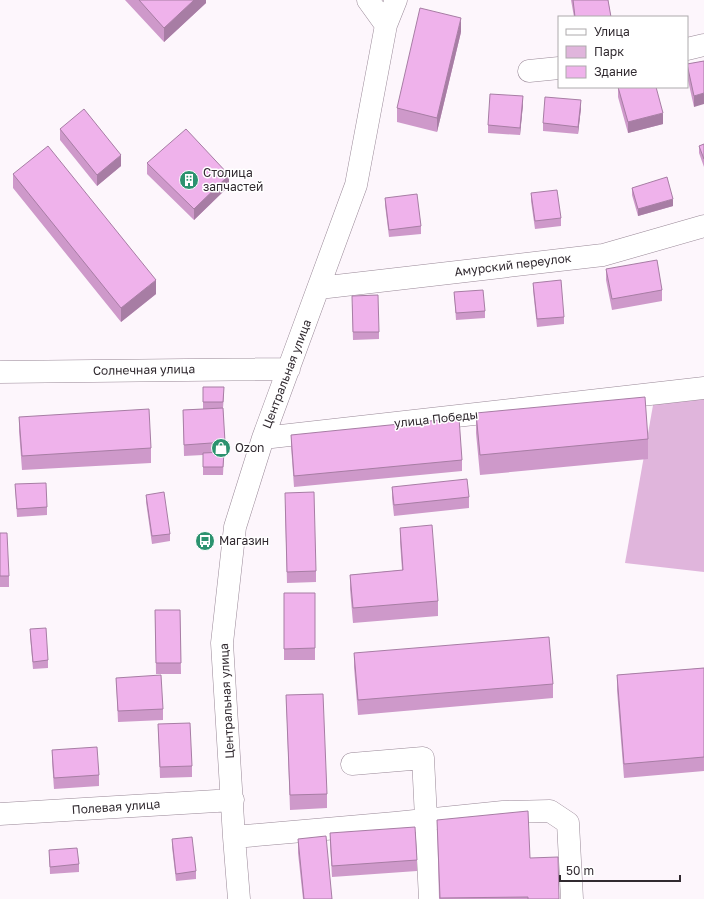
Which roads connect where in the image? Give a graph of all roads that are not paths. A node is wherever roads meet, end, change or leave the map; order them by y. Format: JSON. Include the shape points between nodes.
{"nodes":[{"id":1,"x":368,"y":0,"type":"edge"},
{"id":2,"x":396,"y":0,"type":"edge"},
{"id":3,"x":386,"y":25,"type":"junction"},
{"id":4,"x":704,"y":45,"type":"edge"},
{"id":5,"x":688,"y":50,"type":"edge"},
{"id":6,"x":558,"y":68,"type":"edge"},
{"id":7,"x":529,"y":71,"type":"dead end"},
{"id":8,"x":704,"y":226,"type":"edge"},
{"id":9,"x":319,"y":288,"type":"junction"},
{"id":10,"x":289,"y":368,"type":"junction"},
{"id":11,"x":0,"y":372,"type":"edge"},
{"id":12,"x":704,"y":388,"type":"edge"},
{"id":13,"x":263,"y":438,"type":"junction"},
{"id":14,"x":352,"y":764,"type":"dead end"},
{"id":15,"x":233,"y":800,"type":"junction"},
{"id":16,"x":0,"y":814,"type":"edge"},
{"id":17,"x":425,"y":819,"type":"junction"},
{"id":18,"x":234,"y":837,"type":"junction"},
{"id":19,"x":239,"y":899,"type":"edge"},
{"id":20,"x":430,"y":899,"type":"edge"},
{"id":21,"x":572,"y":899,"type":"edge"}],
"edges":[{"from":1,"to":3,"type":"street"},
{"from":2,"to":3,"type":"street","name":"Центральная улица"},
{"from":3,"to":9,"type":"street","name":"Центральная улица","via":[[356,185]]},
{"from":4,"to":5,"type":"street"},
{"from":6,"to":7,"type":"street"},
{"from":8,"to":9,"type":"street","name":"Амурский переулок","via":[[603,255]]},
{"from":9,"to":10,"type":"street","name":"Центральная улица"},
{"from":10,"to":11,"type":"street","name":"Солнечная улица"},
{"from":10,"to":13,"type":"street","name":"Центральная улица"},
{"from":12,"to":13,"type":"street","name":"улица Победы"},
{"from":13,"to":15,"type":"street","name":"Центральная улица","via":[[235,527],[222,643]]},
{"from":14,"to":17,"type":"street","via":[[423,758]]},
{"from":15,"to":16,"type":"street","name":"Полевая улица"},
{"from":15,"to":18,"type":"street","name":"Центральная улица"},
{"from":17,"to":18,"type":"street"},
{"from":17,"to":20,"type":"street"},
{"from":17,"to":21,"type":"street","via":[[503,812],[550,811],[568,823]]},
{"from":18,"to":19,"type":"street","name":"Центральная улица"}]}
